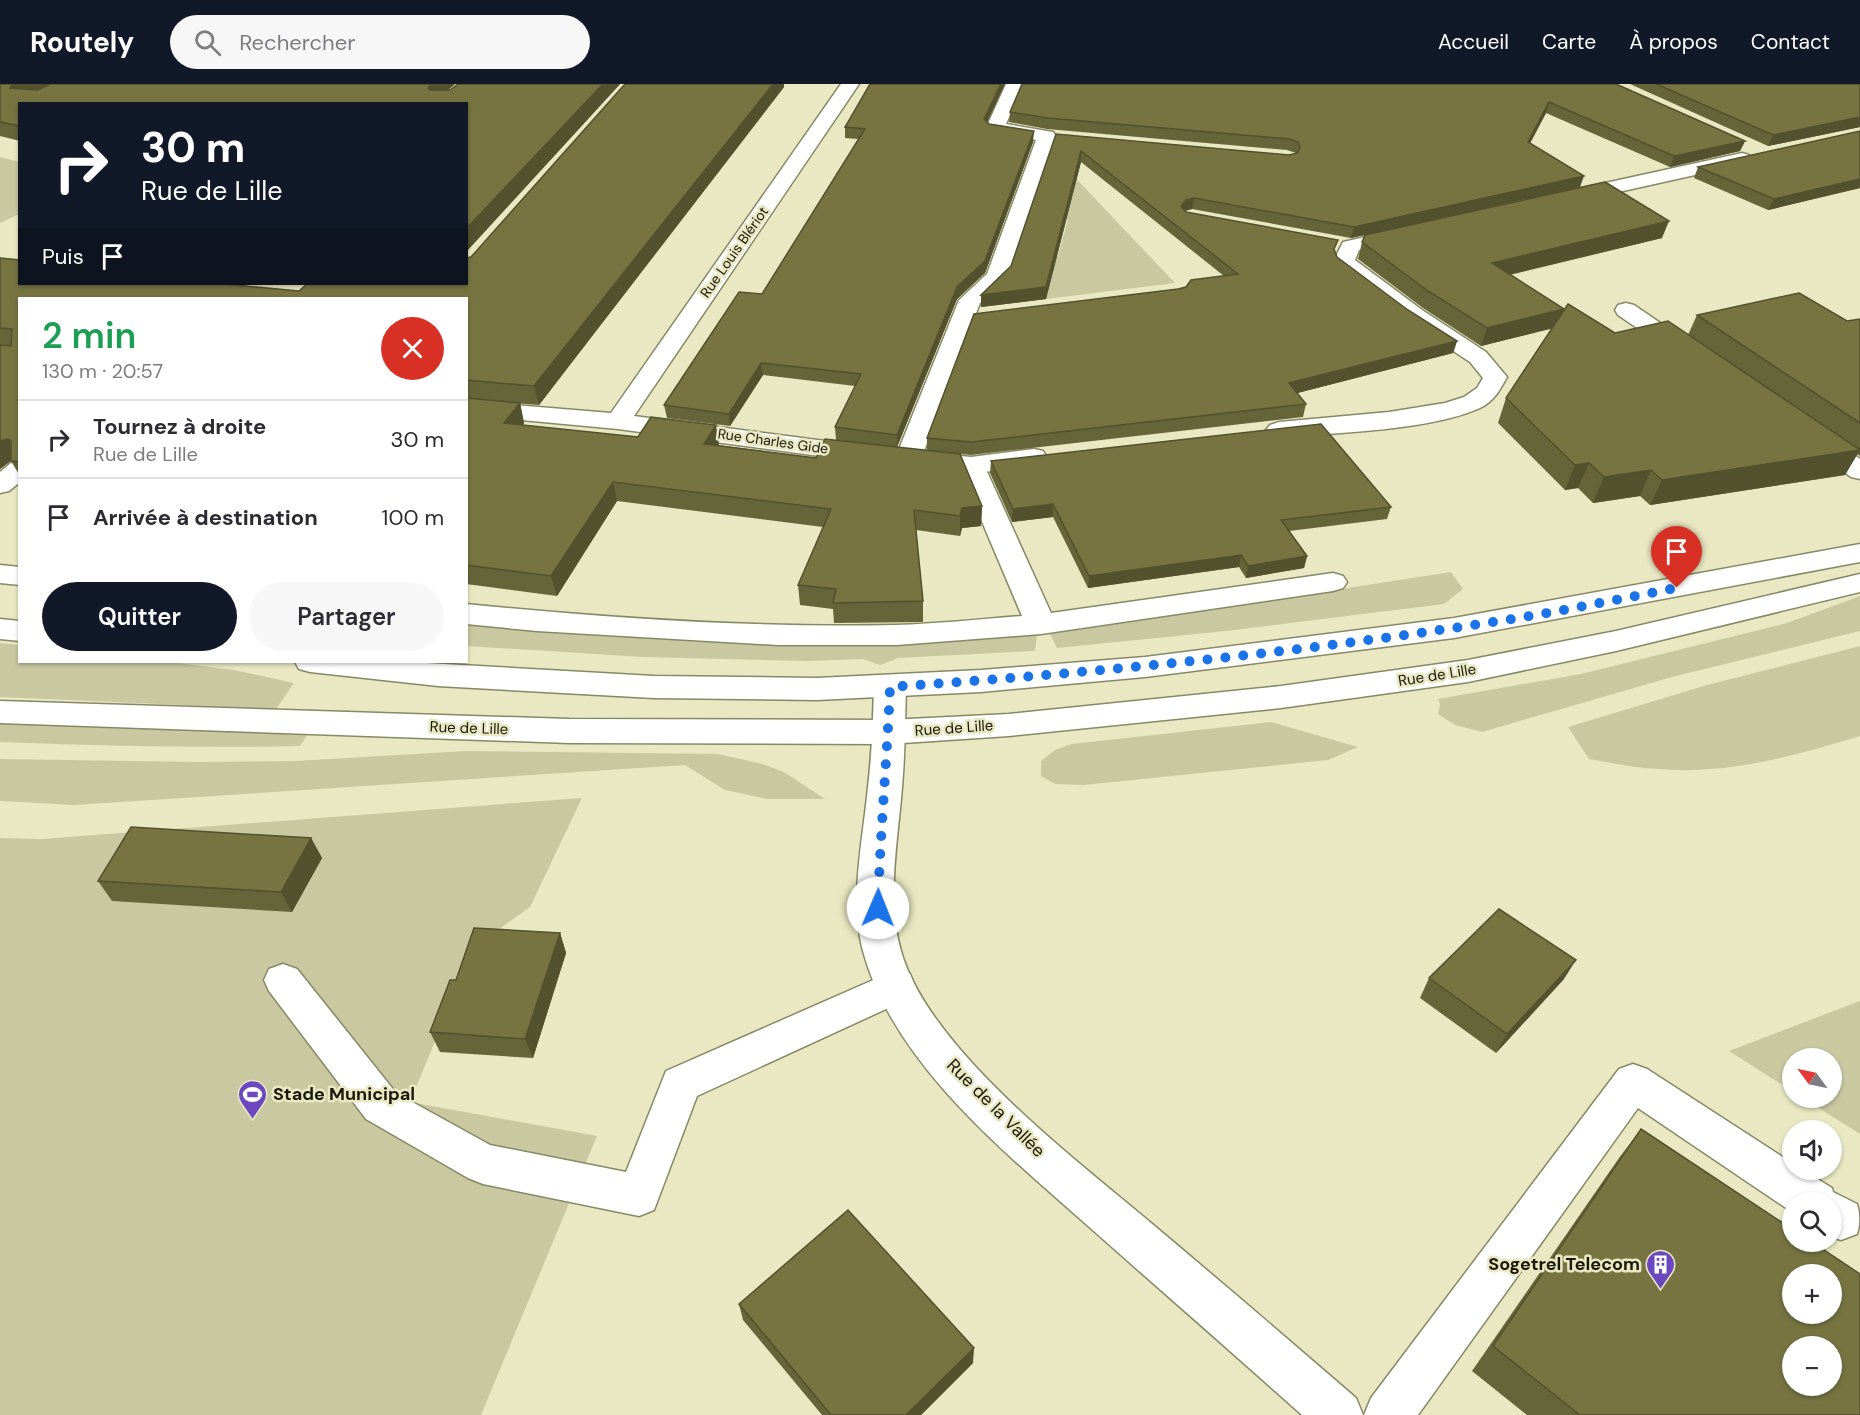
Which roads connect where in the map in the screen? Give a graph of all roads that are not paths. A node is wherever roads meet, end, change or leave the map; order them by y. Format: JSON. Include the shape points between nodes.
{"nodes":[{"id":1,"x":850,"y":84,"type":"edge"},
{"id":2,"x":1015,"y":84,"type":"edge"},
{"id":3,"x":1047,"y":136,"type":"junction"},
{"id":4,"x":1070,"y":138,"type":"edge"},
{"id":5,"x":1738,"y":142,"type":"edge"},
{"id":6,"x":1546,"y":202,"type":"edge"},
{"id":7,"x":1420,"y":231,"type":"edge"},
{"id":8,"x":1327,"y":242,"type":"edge"},
{"id":9,"x":1350,"y":246,"type":"junction"},
{"id":10,"x":1626,"y":310,"type":"dead end"},
{"id":11,"x":988,"y":315,"type":"edge"},
{"id":12,"x":964,"y":318,"type":"junction"},
{"id":13,"x":1704,"y":363,"type":"edge"},
{"id":14,"x":468,"y":408,"type":"edge"},
{"id":15,"x":618,"y":421,"type":"junction"},
{"id":16,"x":1802,"y":430,"type":"edge"},
{"id":17,"x":1261,"y":432,"type":"edge"},
{"id":18,"x":1052,"y":455,"type":"edge"},
{"id":19,"x":908,"y":459,"type":"junction"},
{"id":20,"x":971,"y":465,"type":"junction"},
{"id":21,"x":18,"y":471,"type":"edge"},
{"id":22,"x":1860,"y":471,"type":"edge"},
{"id":23,"x":0,"y":485,"type":"edge"},
{"id":24,"x":1860,"y":553,"type":"edge"},
{"id":25,"x":0,"y":574,"type":"edge"},
{"id":26,"x":18,"y":576,"type":"edge"},
{"id":27,"x":1333,"y":582,"type":"dead end"},
{"id":28,"x":1860,"y":583,"type":"edge"},
{"id":29,"x":468,"y":614,"type":"edge"},
{"id":30,"x":1041,"y":624,"type":"junction"},
{"id":31,"x":0,"y":629,"type":"edge"},
{"id":32,"x":18,"y":631,"type":"edge"},
{"id":33,"x":318,"y":663,"type":"edge"},
{"id":34,"x":359,"y":663,"type":"edge"},
{"id":35,"x":386,"y":671,"type":"junction"},
{"id":36,"x":890,"y":687,"type":"junction"},
{"id":37,"x":0,"y":712,"type":"edge"},
{"id":38,"x":888,"y":732,"type":"junction"},
{"id":39,"x":283,"y":980,"type":"dead end"},
{"id":40,"x":896,"y":986,"type":"junction"},
{"id":41,"x":1800,"y":1192,"type":"edge"},
{"id":42,"x":1339,"y":1415,"type":"edge"},
{"id":43,"x":1388,"y":1415,"type":"edge"}],
"edges":[{"from":1,"to":15,"type":"street","name":"Rue Louis Blériot"},
{"from":2,"to":3,"type":"street","via":[[995,128]]},
{"from":3,"to":4,"type":"street"},
{"from":3,"to":12,"type":"street","via":[[997,277],[970,300]]},
{"from":5,"to":6,"type":"street","via":[[1762,152]]},
{"from":7,"to":9,"type":"street"},
{"from":8,"to":9,"type":"street"},
{"from":9,"to":17,"type":"street","via":[[1344,262],[1478,357],[1495,377],[1485,394],[1449,411]]},
{"from":10,"to":13,"type":"street"},
{"from":11,"to":12,"type":"street"},
{"from":12,"to":19,"type":"street"},
{"from":14,"to":15,"type":"street","name":"Rue Charles Gide"},
{"from":15,"to":19,"type":"street","name":"Rue Charles Gide"},
{"from":16,"to":22,"type":"street"},
{"from":18,"to":20,"type":"street","name":"Rue Charles Gide"},
{"from":19,"to":20,"type":"street","name":"Rue Charles Gide"},
{"from":20,"to":30,"type":"street"},
{"from":21,"to":23,"type":"street"},
{"from":24,"to":36,"type":"street","via":[[1454,628],[1144,666]]},
{"from":25,"to":26,"type":"street"},
{"from":27,"to":30,"type":"street"},
{"from":28,"to":38,"type":"street","name":"Rue de Lille","via":[[1468,671],[1218,704],[1010,725]]},
{"from":29,"to":30,"type":"street","via":[[777,635],[897,635]]},
{"from":31,"to":32,"type":"street"},
{"from":33,"to":35,"type":"street"},
{"from":34,"to":35,"type":"street"},
{"from":35,"to":36,"type":"street","via":[[654,687]]},
{"from":36,"to":38,"type":"street","name":"Rue de la Vallée"},
{"from":37,"to":38,"type":"street","name":"Rue de Lille","via":[[569,731]]},
{"from":38,"to":40,"type":"street","name":"Rue de la Vallée","via":[[878,908],[882,951]]},
{"from":39,"to":40,"type":"street","via":[[381,1106],[483,1164],[639,1195],[681,1084]]},
{"from":40,"to":42,"type":"street","name":"Rue de la Vallée","via":[[920,1026],[968,1086],[1104,1211]]},
{"from":41,"to":43,"type":"street","via":[[1633,1082]]}]}
